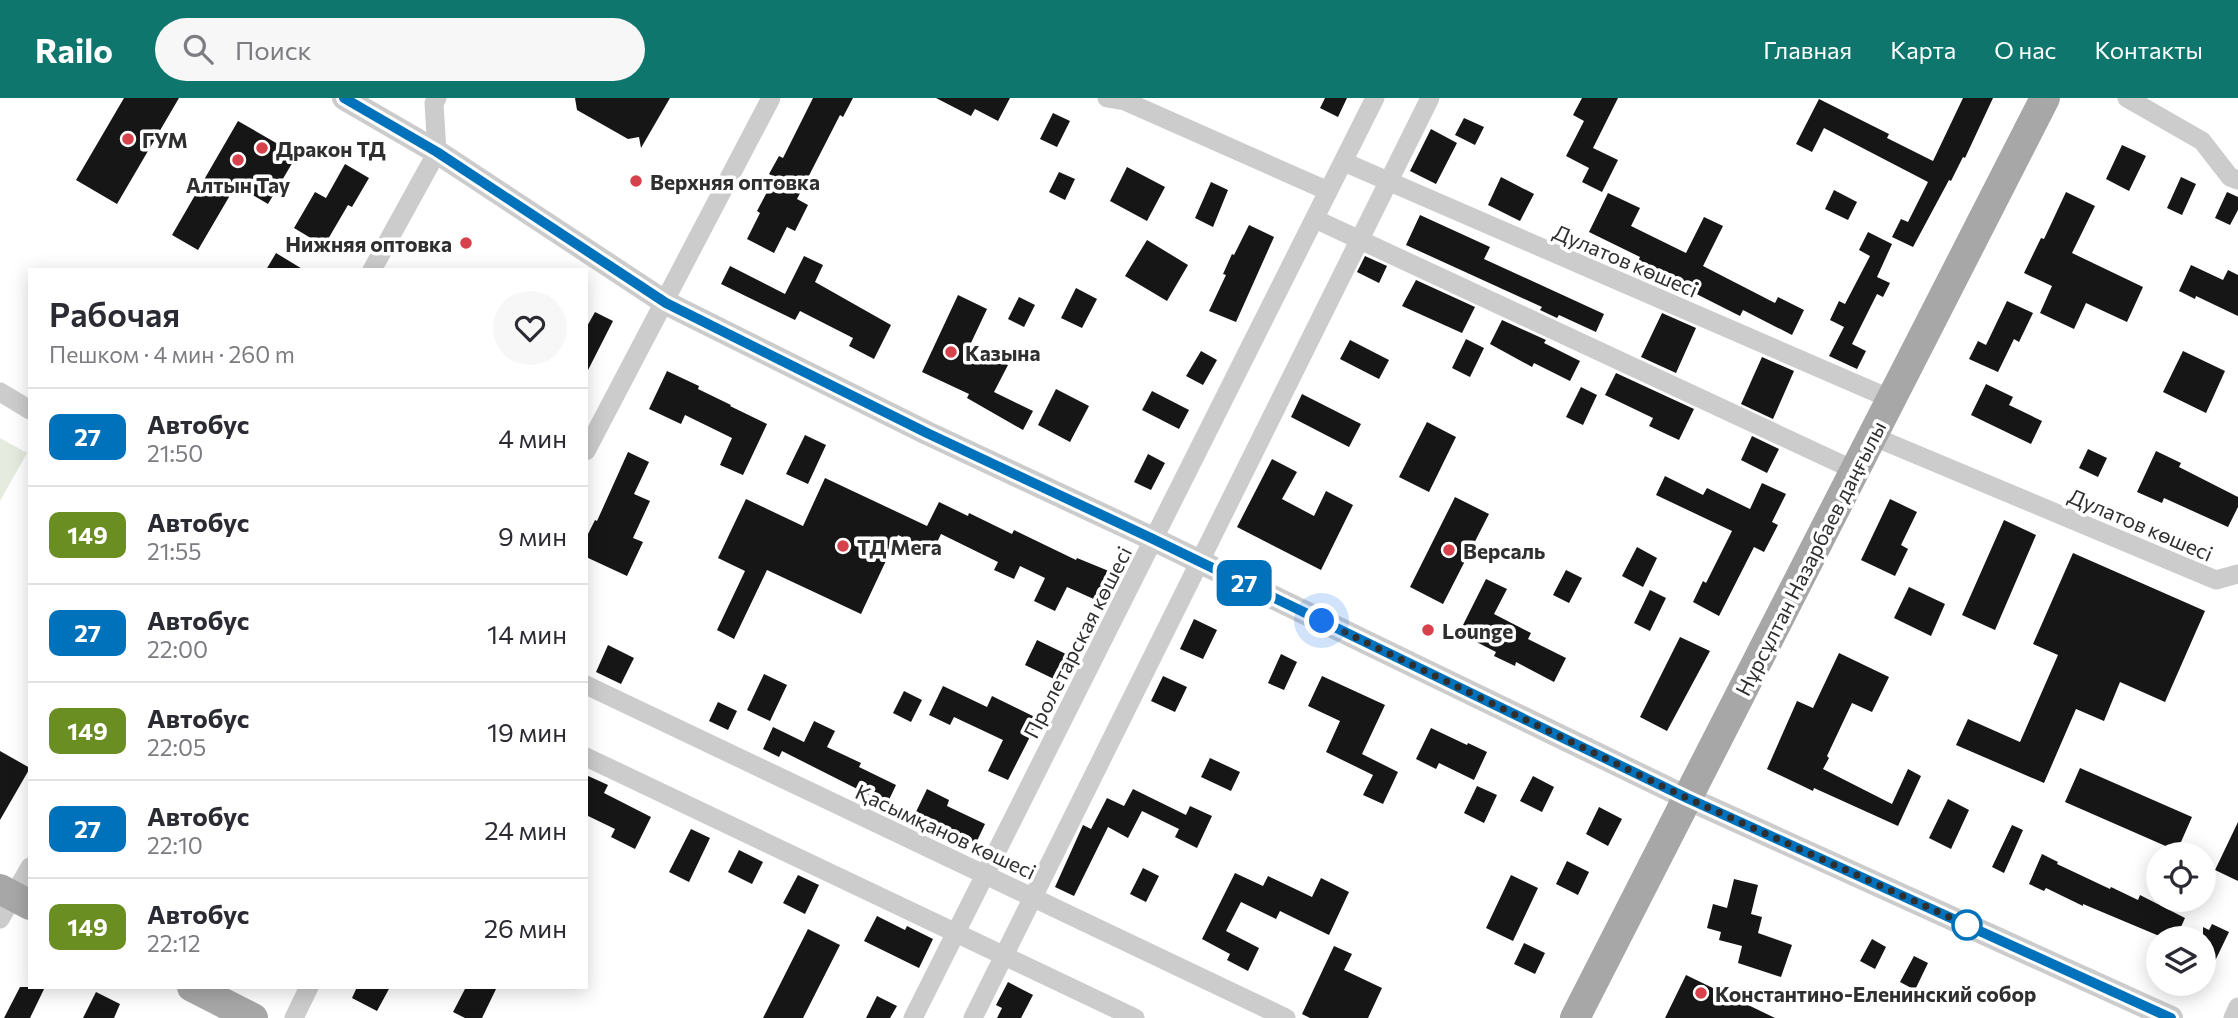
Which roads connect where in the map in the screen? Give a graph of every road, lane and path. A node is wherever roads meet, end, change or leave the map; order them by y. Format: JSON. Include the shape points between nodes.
{"nodes":[{"id":1,"x":344,"y":98,"type":"edge"},
{"id":2,"x":437,"y":98,"type":"edge"},
{"id":3,"x":771,"y":98,"type":"edge"},
{"id":4,"x":1375,"y":98,"type":"edge"},
{"id":5,"x":1430,"y":98,"type":"edge"},
{"id":6,"x":2045,"y":98,"type":"edge"},
{"id":7,"x":2127,"y":98,"type":"edge"},
{"id":8,"x":1118,"y":99,"type":"edge"},
{"id":9,"x":437,"y":152,"type":"junction"},
{"id":10,"x":1344,"y":162,"type":"junction"},
{"id":11,"x":2238,"y":180,"type":"edge"},
{"id":12,"x":1389,"y":182,"type":"junction"},
{"id":13,"x":1328,"y":191,"type":"junction"},
{"id":14,"x":1315,"y":219,"type":"junction"},
{"id":15,"x":1360,"y":240,"type":"junction"},
{"id":16,"x":373,"y":268,"type":"edge"},
{"id":17,"x":666,"y":303,"type":"junction"},
{"id":18,"x":0,"y":392,"type":"edge"},
{"id":19,"x":1891,"y":399,"type":"junction"},
{"id":20,"x":28,"y":409,"type":"edge"},
{"id":21,"x":1872,"y":436,"type":"junction"},
{"id":22,"x":588,"y":448,"type":"edge"},
{"id":23,"x":1854,"y":470,"type":"junction"},
{"id":24,"x":1153,"y":539,"type":"junction"},
{"id":25,"x":1200,"y":562,"type":"junction"},
{"id":26,"x":2238,"y":574,"type":"edge"},
{"id":27,"x":588,"y":686,"type":"edge"},
{"id":28,"x":588,"y":758,"type":"edge"},
{"id":29,"x":1687,"y":798,"type":"junction"},
{"id":30,"x":28,"y":871,"type":"edge"},
{"id":31,"x":985,"y":875,"type":"junction"},
{"id":32,"x":1033,"y":898,"type":"junction"},
{"id":33,"x":11,"y":902,"type":"edge"},
{"id":34,"x":956,"y":933,"type":"junction"},
{"id":35,"x":1004,"y":956,"type":"junction"},
{"id":36,"x":196,"y":989,"type":"edge"},
{"id":37,"x":308,"y":989,"type":"edge"},
{"id":38,"x":2238,"y":1007,"type":"edge"},
{"id":39,"x":253,"y":1018,"type":"edge"},
{"id":40,"x":294,"y":1018,"type":"edge"},
{"id":41,"x":913,"y":1018,"type":"edge"},
{"id":42,"x":973,"y":1018,"type":"edge"},
{"id":43,"x":1135,"y":1018,"type":"edge"},
{"id":44,"x":1286,"y":1018,"type":"edge"},
{"id":45,"x":1575,"y":1018,"type":"edge"},
{"id":46,"x":2171,"y":1018,"type":"edge"},
{"id":47,"x":2233,"y":1018,"type":"edge"}],
"edges":[{"from":1,"to":9,"type":"street"},
{"from":2,"to":9,"type":"street"},
{"from":3,"to":17,"type":"street"},
{"from":4,"to":10,"type":"street","name":"Пролетарская көшесі"},
{"from":5,"to":12,"type":"street"},
{"from":6,"to":19,"type":"main road","name":"Нұрсұлтан Назарбаев даңғылы"},
{"from":7,"to":11,"type":"street","via":[[2202,141],[2230,177]]},
{"from":8,"to":13,"type":"street"},
{"from":9,"to":16,"type":"street"},
{"from":9,"to":17,"type":"street"},
{"from":10,"to":12,"type":"street","name":"Дулатов көшесі"},
{"from":10,"to":13,"type":"street","name":"Пролетарская көшесі"},
{"from":12,"to":15,"type":"street"},
{"from":12,"to":19,"type":"street","name":"Дулатов көшесі"},
{"from":13,"to":14,"type":"street","name":"Пролетарская көшесі"},
{"from":14,"to":15,"type":"street"},
{"from":14,"to":24,"type":"street","name":"Пролетарская көшесі"},
{"from":15,"to":23,"type":"street"},
{"from":15,"to":25,"type":"street"},
{"from":17,"to":22,"type":"street"},
{"from":17,"to":24,"type":"street"},
{"from":18,"to":20,"type":"street"},
{"from":19,"to":21,"type":"main road","name":"Нұрсұлтан Назарбаев даңғылы"},
{"from":21,"to":23,"type":"main road","name":"Нұрсұлтан Назарбаев даңғылы"},
{"from":21,"to":26,"type":"street","name":"Дулатов көшесі","via":[[2216,580]]},
{"from":23,"to":29,"type":"main road","name":"Нұрсұлтан Назарбаев даңғылы"},
{"from":24,"to":25,"type":"street"},
{"from":24,"to":31,"type":"street","name":"Пролетарская көшесі"},
{"from":25,"to":29,"type":"street"},
{"from":25,"to":32,"type":"street"},
{"from":27,"to":31,"type":"street","name":"Қасымқанов көшесі"},
{"from":28,"to":34,"type":"street"},
{"from":29,"to":45,"type":"main road","name":"Нұрсұлтан Назарбаев даңғылы"},
{"from":29,"to":46,"type":"street"},
{"from":30,"to":33,"type":"street"},
{"from":31,"to":32,"type":"street","name":"Қасымқанов көшесі"},
{"from":31,"to":34,"type":"street","name":"Пролетарская көшесі"},
{"from":32,"to":35,"type":"street"},
{"from":32,"to":44,"type":"street","name":"Қасымқанов көшесі"},
{"from":34,"to":35,"type":"street"},
{"from":34,"to":41,"type":"street","name":"Пролетарская көшесі"},
{"from":35,"to":42,"type":"street"},
{"from":35,"to":43,"type":"street"},
{"from":36,"to":39,"type":"main road"},
{"from":37,"to":40,"type":"street"},
{"from":38,"to":47,"type":"street"}]}
